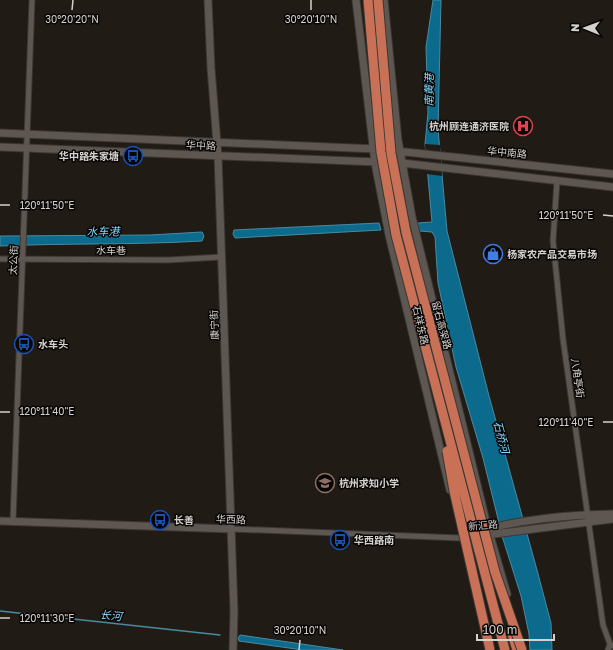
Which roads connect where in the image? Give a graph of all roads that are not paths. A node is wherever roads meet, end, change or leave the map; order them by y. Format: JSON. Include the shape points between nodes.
{"nodes":[{"id":1,"x":32,"y":0,"type":"edge"},
{"id":2,"x":208,"y":0,"type":"edge"},
{"id":3,"x":356,"y":0,"type":"edge"},
{"id":4,"x":368,"y":0,"type":"edge"},
{"id":5,"x":379,"y":0,"type":"edge"},
{"id":6,"x":384,"y":0,"type":"edge"},
{"id":7,"x":0,"y":133,"type":"edge"},
{"id":8,"x":28,"y":134,"type":"junction"},
{"id":9,"x":217,"y":142,"type":"junction"},
{"id":10,"x":0,"y":147,"type":"edge"},
{"id":11,"x":26,"y":148,"type":"junction"},
{"id":12,"x":373,"y":149,"type":"junction"},
{"id":13,"x":400,"y":151,"type":"junction"},
{"id":14,"x":218,"y":156,"type":"junction"},
{"id":15,"x":375,"y":163,"type":"junction"},
{"id":16,"x":402,"y":163,"type":"junction"},
{"id":17,"x":613,"y":174,"type":"edge"},
{"id":18,"x":557,"y":181,"type":"junction"},
{"id":19,"x":613,"y":187,"type":"edge"},
{"id":20,"x":221,"y":257,"type":"junction"},
{"id":21,"x":22,"y":258,"type":"junction"},
{"id":22,"x":0,"y":259,"type":"edge"},
{"id":23,"x":437,"y":391,"type":"junction"},
{"id":24,"x":613,"y":514,"type":"edge"},
{"id":25,"x":588,"y":518,"type":"junction"},
{"id":26,"x":613,"y":519,"type":"edge"},
{"id":27,"x":0,"y":521,"type":"edge"},
{"id":28,"x":13,"y":521,"type":"junction"},
{"id":29,"x":488,"y":528,"type":"junction"},
{"id":30,"x":232,"y":529,"type":"junction"},
{"id":31,"x":490,"y":536,"type":"junction"},
{"id":32,"x":460,"y":538,"type":"junction"},
{"id":33,"x":495,"y":572,"type":"junction"},
{"id":34,"x":612,"y":645,"type":"edge"},
{"id":35,"x":233,"y":650,"type":"edge"},
{"id":36,"x":490,"y":650,"type":"edge"},
{"id":37,"x":494,"y":650,"type":"edge"},
{"id":38,"x":505,"y":650,"type":"edge"},
{"id":39,"x":517,"y":650,"type":"edge"},
{"id":40,"x":521,"y":650,"type":"edge"},
{"id":41,"x":608,"y":650,"type":"edge"}],
"edges":[{"from":1,"to":8,"type":"street","name":"太公街"},
{"from":2,"to":9,"type":"main road","name":"康宁街"},
{"from":3,"to":12,"type":"main road","name":"石祥东路"},
{"from":4,"to":23,"type":"highway","bridge":true,"via":[[381,152],[396,235]]},
{"from":5,"to":33,"type":"highway","name":"留石高架路","bridge":true,"via":[[392,153],[406,232]]},
{"from":6,"to":13,"type":"main road","name":"石祥东路"},
{"from":7,"to":8,"type":"main road","name":"华中路"},
{"from":8,"to":9,"type":"main road","name":"华中路"},
{"from":8,"to":11,"type":"street","name":"太公街"},
{"from":9,"to":12,"type":"main road","name":"华中路"},
{"from":9,"to":14,"type":"main road","name":"康宁街"},
{"from":10,"to":11,"type":"main road","name":"华中路"},
{"from":11,"to":14,"type":"main road","name":"华中路"},
{"from":11,"to":21,"type":"street","name":"太公街"},
{"from":12,"to":13,"type":"main road","name":"华中路"},
{"from":12,"to":15,"type":"main road","name":"石祥东路"},
{"from":13,"to":16,"type":"main road","name":"石祥东路"},
{"from":13,"to":17,"type":"main road","name":"华中南路"},
{"from":14,"to":15,"type":"main road","name":"华中路"},
{"from":14,"to":20,"type":"main road","name":"康宁街"},
{"from":15,"to":16,"type":"main road","name":"华中路"},
{"from":15,"to":32,"type":"main road","name":"石祥东路","via":[[389,235]]},
{"from":16,"to":18,"type":"main road"},
{"from":16,"to":29,"type":"main road","name":"石祥东路","via":[[416,235]]},
{"from":18,"to":19,"type":"main road"},
{"from":18,"to":25,"type":"street","name":"八角亭街","via":[[553,241],[563,339]]},
{"from":20,"to":21,"type":"street","name":"水车巷","via":[[168,260]]},
{"from":20,"to":30,"type":"main road","name":"康宁街"},
{"from":21,"to":22,"type":"street","name":"水车巷"},
{"from":21,"to":28,"type":"street","name":"太公街"},
{"from":23,"to":36,"type":"highway","bridge":true,"via":[[454,491]]},
{"from":23,"to":38,"type":"highway","bridge":true},
{"from":24,"to":25,"type":"main road","name":"新汇路"},
{"from":25,"to":26,"type":"main road","name":"新汇路"},
{"from":25,"to":29,"type":"main road","name":"新汇路"},
{"from":25,"to":31,"type":"main road","name":"新汇路"},
{"from":25,"to":34,"type":"street","name":"八角亭街","via":[[604,625]]},
{"from":27,"to":28,"type":"main road","name":"华西路"},
{"from":28,"to":30,"type":"main road","name":"华西路"},
{"from":29,"to":31,"type":"main road","name":"石祥东路"},
{"from":29,"to":32,"type":"main road","name":"新汇路"},
{"from":30,"to":32,"type":"street","name":"华西路"},
{"from":30,"to":35,"type":"main road","name":"康宁街"},
{"from":31,"to":32,"type":"main road","name":"新汇路"},
{"from":31,"to":40,"type":"main road","name":"石祥东路"},
{"from":32,"to":37,"type":"main road","name":"石祥东路"},
{"from":33,"to":39,"type":"highway","name":"留石高架路","bridge":true},
{"from":33,"to":40,"type":"highway","bridge":true},
{"from":34,"to":41,"type":"street"}]}
